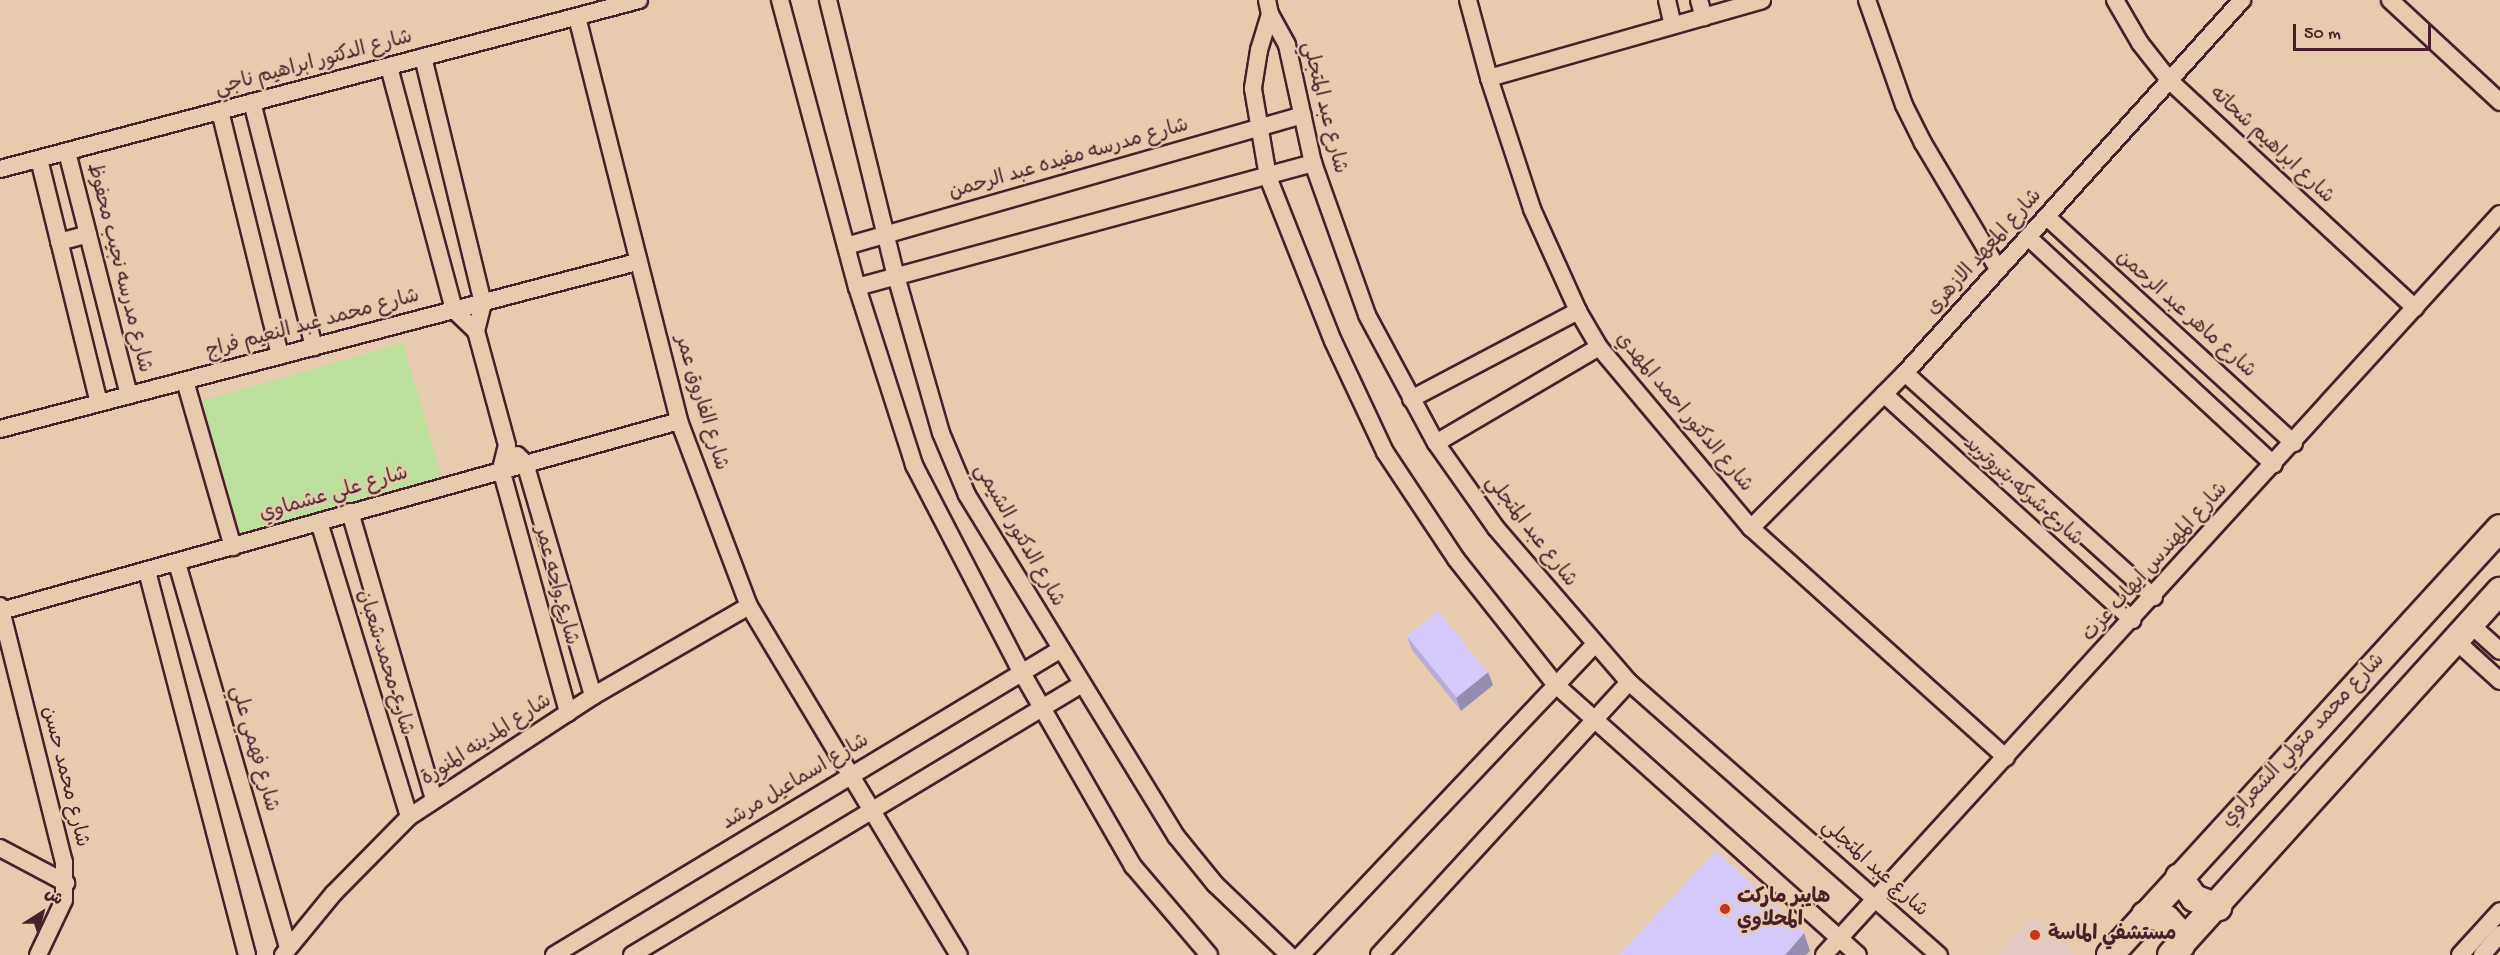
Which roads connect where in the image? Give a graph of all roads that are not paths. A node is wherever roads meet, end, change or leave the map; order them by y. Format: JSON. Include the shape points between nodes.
{"nodes":[{"id":1,"x":639,"y":0,"type":"edge"},
{"id":2,"x":780,"y":0,"type":"edge"},
{"id":3,"x":828,"y":0,"type":"edge"},
{"id":4,"x":1468,"y":0,"type":"edge"},
{"id":5,"x":1667,"y":0,"type":"edge"},
{"id":6,"x":1699,"y":0,"type":"edge"},
{"id":7,"x":1762,"y":0,"type":"edge"},
{"id":8,"x":1867,"y":0,"type":"edge"},
{"id":9,"x":2115,"y":0,"type":"edge"},
{"id":10,"x":2242,"y":0,"type":"edge"},
{"id":11,"x":2390,"y":0,"type":"edge"},
{"id":12,"x":1268,"y":7,"type":"edge"},
{"id":13,"x":577,"y":17,"type":"junction"},
{"id":14,"x":1704,"y":17,"type":"junction"},
{"id":15,"x":1673,"y":25,"type":"junction"},
{"id":16,"x":423,"y":57,"type":"junction"},
{"id":17,"x":389,"y":67,"type":"junction"},
{"id":18,"x":1489,"y":78,"type":"junction"},
{"id":19,"x":2170,"y":81,"type":"junction"},
{"id":20,"x":252,"y":102,"type":"junction"},
{"id":21,"x":2500,"y":102,"type":"edge"},
{"id":22,"x":220,"y":111,"type":"junction"},
{"id":23,"x":1303,"y":115,"type":"junction"},
{"id":24,"x":1258,"y":128,"type":"junction"},
{"id":25,"x":67,"y":152,"type":"junction"},
{"id":26,"x":39,"y":159,"type":"junction"},
{"id":27,"x":1313,"y":164,"type":"junction"},
{"id":28,"x":0,"y":169,"type":"edge"},
{"id":29,"x":1268,"y":177,"type":"junction"},
{"id":30,"x":2500,"y":214,"type":"edge"},
{"id":31,"x":2047,"y":217,"type":"junction"},
{"id":32,"x":88,"y":234,"type":"junction"},
{"id":33,"x":885,"y":235,"type":"junction"},
{"id":34,"x":2028,"y":237,"type":"junction"},
{"id":35,"x":59,"y":242,"type":"junction"},
{"id":36,"x":846,"y":246,"type":"junction"},
{"id":37,"x":637,"y":262,"type":"junction"},
{"id":38,"x":1998,"y":269,"type":"junction"},
{"id":39,"x":896,"y":276,"type":"junction"},
{"id":40,"x":857,"y":287,"type":"junction"},
{"id":41,"x":483,"y":303,"type":"junction"},
{"id":42,"x":2415,"y":308,"type":"junction"},
{"id":43,"x":454,"y":310,"type":"junction"},
{"id":44,"x":1578,"y":311,"type":"junction"},
{"id":45,"x":476,"y":331,"type":"junction"},
{"id":46,"x":314,"y":347,"type":"junction"},
{"id":47,"x":1599,"y":347,"type":"junction"},
{"id":48,"x":280,"y":356,"type":"junction"},
{"id":49,"x":1905,"y":373,"type":"junction"},
{"id":50,"x":185,"y":381,"type":"junction"},
{"id":51,"x":1884,"y":394,"type":"junction"},
{"id":52,"x":129,"y":395,"type":"junction"},
{"id":53,"x":1412,"y":399,"type":"junction"},
{"id":54,"x":99,"y":403,"type":"junction"},
{"id":55,"x":679,"y":421,"type":"junction"},
{"id":56,"x":0,"y":429,"type":"edge"},
{"id":57,"x":1436,"y":443,"type":"junction"},
{"id":58,"x":2294,"y":443,"type":"junction"},
{"id":59,"x":507,"y":446,"type":"junction"},
{"id":60,"x":525,"y":463,"type":"junction"},
{"id":61,"x":2274,"y":465,"type":"junction"},
{"id":62,"x":501,"y":469,"type":"junction"},
{"id":63,"x":350,"y":512,"type":"junction"},
{"id":64,"x":319,"y":522,"type":"junction"},
{"id":65,"x":1751,"y":528,"type":"junction"},
{"id":66,"x":2500,"y":528,"type":"edge"},
{"id":67,"x":233,"y":547,"type":"junction"},
{"id":68,"x":177,"y":563,"type":"junction"},
{"id":69,"x":147,"y":571,"type":"junction"},
{"id":70,"x":2500,"y":591,"type":"edge"},
{"id":71,"x":2154,"y":597,"type":"junction"},
{"id":72,"x":749,"y":606,"type":"junction"},
{"id":73,"x":1,"y":609,"type":"edge"},
{"id":74,"x":2132,"y":621,"type":"junction"},
{"id":75,"x":2463,"y":632,"type":"junction"},
{"id":76,"x":1594,"y":645,"type":"junction"},
{"id":77,"x":1061,"y":649,"type":"junction"},
{"id":78,"x":2500,"y":651,"type":"edge"},
{"id":79,"x":1022,"y":673,"type":"junction"},
{"id":80,"x":2500,"y":681,"type":"edge"},
{"id":81,"x":1629,"y":682,"type":"junction"},
{"id":82,"x":1082,"y":684,"type":"junction"},
{"id":83,"x":1556,"y":685,"type":"junction"},
{"id":84,"x":593,"y":696,"type":"junction"},
{"id":85,"x":1044,"y":708,"type":"junction"},
{"id":86,"x":568,"y":713,"type":"junction"},
{"id":87,"x":1593,"y":722,"type":"junction"},
{"id":88,"x":2006,"y":758,"type":"junction"},
{"id":89,"x":850,"y":776,"type":"junction"},
{"id":90,"x":434,"y":799,"type":"junction"},
{"id":91,"x":871,"y":810,"type":"junction"},
{"id":92,"x":409,"y":817,"type":"junction"},
{"id":93,"x":0,"y":848,"type":"edge"},
{"id":94,"x":2179,"y":877,"type":"junction"},
{"id":95,"x":66,"y":883,"type":"junction"},
{"id":96,"x":1878,"y":898,"type":"junction"},
{"id":97,"x":2218,"y":907,"type":"junction"},
{"id":98,"x":2500,"y":911,"type":"edge"},
{"id":99,"x":2145,"y":915,"type":"junction"},
{"id":100,"x":2500,"y":934,"type":"edge"},
{"id":101,"x":1840,"y":938,"type":"junction"},
{"id":102,"x":2176,"y":950,"type":"edge"},
{"id":103,"x":285,"y":951,"type":"edge"},
{"id":104,"x":39,"y":955,"type":"edge"},
{"id":105,"x":247,"y":955,"type":"edge"},
{"id":106,"x":554,"y":955,"type":"edge"},
{"id":107,"x":632,"y":955,"type":"edge"},
{"id":108,"x":959,"y":955,"type":"edge"},
{"id":109,"x":1209,"y":955,"type":"edge"},
{"id":110,"x":1289,"y":955,"type":"edge"},
{"id":111,"x":1301,"y":955,"type":"edge"},
{"id":112,"x":1379,"y":955,"type":"edge"},
{"id":113,"x":1824,"y":955,"type":"edge"},
{"id":114,"x":1858,"y":955,"type":"edge"},
{"id":115,"x":1939,"y":955,"type":"edge"},
{"id":116,"x":2110,"y":955,"type":"edge"},
{"id":117,"x":2460,"y":955,"type":"edge"},
{"id":118,"x":2482,"y":955,"type":"edge"}],
"edges":[{"from":1,"to":13,"type":"street","name":"شارع الدكتور ابراهيم ناجي"},
{"from":2,"to":36,"type":"street"},
{"from":3,"to":33,"type":"street","name":"شارع الدكتور الشيمي"},
{"from":4,"to":18,"type":"street","name":"شارع الدكتور احمد المهدي"},
{"from":5,"to":15,"type":"street"},
{"from":6,"to":14,"type":"street"},
{"from":7,"to":14,"type":"street"},
{"from":8,"to":38,"type":"street","via":[[1904,105]]},
{"from":9,"to":19,"type":"street","name":"شارع ابراهيم شحاته","via":[[2140,43]]},
{"from":10,"to":19,"type":"street","name":"شارع المعهد الازهرى"},
{"from":11,"to":21,"type":"street"},
{"from":12,"to":23,"type":"street","name":"شارع عبد المتجلي","via":[[1287,45]]},
{"from":12,"to":24,"type":"street","name":"شارع عبد المتجلي","via":[[1254,89]]},
{"from":13,"to":16,"type":"street","name":"شارع الدكتور ابراهيم ناجي"},
{"from":13,"to":37,"type":"street","name":"شارع الفاروق عمر"},
{"from":14,"to":15,"type":"street"},
{"from":15,"to":18,"type":"street"},
{"from":16,"to":17,"type":"street","name":"شارع الدكتور ابراهيم ناجي"},
{"from":16,"to":41,"type":"street"},
{"from":17,"to":20,"type":"street","name":"شارع الدكتور ابراهيم ناجي"},
{"from":17,"to":43,"type":"street"},
{"from":18,"to":44,"type":"street","name":"شارع الدكتور احمد المهدي","via":[[1532,209]]},
{"from":19,"to":31,"type":"street","name":"شارع المعهد الازهرى"},
{"from":19,"to":42,"type":"street","name":"شارع ابراهيم شحاته"},
{"from":20,"to":22,"type":"street","name":"شارع الدكتور ابراهيم ناجي"},
{"from":20,"to":46,"type":"street"},
{"from":22,"to":25,"type":"street","name":"شارع الدكتور ابراهيم ناجي"},
{"from":22,"to":48,"type":"street"},
{"from":23,"to":24,"type":"street","name":"شارع مدرسه مفيده عبد الرحمن"},
{"from":23,"to":27,"type":"street","name":"شارع عبد المتجلي"},
{"from":24,"to":29,"type":"street","name":"شارع عبد المتجلي"},
{"from":24,"to":33,"type":"street","name":"شارع مدرسه مفيده عبد الرحمن"},
{"from":25,"to":26,"type":"street","name":"شارع الدكتور ابراهيم ناجي"},
{"from":25,"to":32,"type":"street","name":"شارع مدرسه نجيب محفوظ"},
{"from":26,"to":28,"type":"street","name":"شارع الدكتور ابراهيم ناجي"},
{"from":26,"to":35,"type":"street"},
{"from":27,"to":29,"type":"street"},
{"from":27,"to":53,"type":"street","name":"شارع عبد المتجلي","via":[[1367,315]]},
{"from":29,"to":39,"type":"street"},
{"from":29,"to":83,"type":"street","name":"شارع عبد المتجلي","via":[[1333,341],[1385,452],[1456,559]]},
{"from":30,"to":42,"type":"street","name":"شارع المهندس ايهاب عزت"},
{"from":31,"to":34,"type":"street","name":"شارع المعهد الازهرى"},
{"from":31,"to":58,"type":"street","name":"شارع ماهر عبد الرحمن"},
{"from":32,"to":35,"type":"street"},
{"from":32,"to":52,"type":"street","name":"شارع مدرسه نجيب محفوظ"},
{"from":33,"to":36,"type":"street","name":"شارع مدرسه مفيده عبد الرحمن"},
{"from":33,"to":39,"type":"street","name":"شارع الدكتور الشيمي"},
{"from":34,"to":38,"type":"street","name":"شارع المعهد الازهرى"},
{"from":34,"to":61,"type":"street"},
{"from":35,"to":54,"type":"street"},
{"from":36,"to":40,"type":"street"},
{"from":37,"to":41,"type":"street","name":"شارع محمد عبد النعيم فراج"},
{"from":37,"to":55,"type":"street","name":"شارع الفاروق عمر"},
{"from":38,"to":49,"type":"street","name":"شارع المعهد الازهرى"},
{"from":39,"to":40,"type":"street"},
{"from":39,"to":77,"type":"street","name":"شارع الدكتور الشيمي","via":[[941,433],[958,475]]},
{"from":40,"to":79,"type":"street","via":[[914,465]]},
{"from":41,"to":43,"type":"street","name":"شارع محمد عبد النعيم فراج"},
{"from":41,"to":45,"type":"street"},
{"from":42,"to":58,"type":"street","name":"شارع المهندس ايهاب عزت"},
{"from":43,"to":45,"type":"street"},
{"from":43,"to":46,"type":"street","name":"شارع محمد عبد النعيم فراج"},
{"from":44,"to":47,"type":"street","name":"شارع الدكتور احمد المهدي"},
{"from":44,"to":53,"type":"street"},
{"from":45,"to":59,"type":"street"},
{"from":46,"to":48,"type":"street","name":"شارع محمد عبد النعيم فراج"},
{"from":47,"to":57,"type":"street"},
{"from":47,"to":65,"type":"street","name":"شارع الدكتور احمد المهدي"},
{"from":48,"to":50,"type":"street","name":"شارع محمد عبد النعيم فراج"},
{"from":49,"to":51,"type":"street","name":"شارع المعهد الازهرى"},
{"from":49,"to":71,"type":"street","name":"شارع شركه بتروتريد"},
{"from":50,"to":52,"type":"street","name":"شارع محمد عبد النعيم فراج"},
{"from":50,"to":67,"type":"street"},
{"from":51,"to":65,"type":"street","name":"شارع المعهد الازهرى"},
{"from":51,"to":74,"type":"street","name":"شارع شركه بتروتريد"},
{"from":52,"to":54,"type":"street","name":"شارع محمد عبد النعيم فراج"},
{"from":53,"to":57,"type":"street","name":"شارع عبد المتجلي"},
{"from":54,"to":56,"type":"street","name":"شارع محمد عبد النعيم فراج"},
{"from":55,"to":60,"type":"street","name":"شارع علي عشماوي"},
{"from":55,"to":72,"type":"street","name":"شارع الفاروق عمر"},
{"from":57,"to":76,"type":"street","name":"شارع عبد المتجلي","via":[[1496,528]]},
{"from":58,"to":61,"type":"street","name":"شارع المهندس ايهاب عزت"},
{"from":59,"to":60,"type":"street"},
{"from":59,"to":62,"type":"street"},
{"from":60,"to":62,"type":"street","name":"شارع علي عشماوي"},
{"from":60,"to":84,"type":"street","name":"شارع واحه عمر"},
{"from":61,"to":71,"type":"street","name":"شارع المهندس ايهاب عزت"},
{"from":62,"to":63,"type":"street","name":"شارع علي عشماوي"},
{"from":62,"to":86,"type":"street","name":"شارع واحه عمر"},
{"from":63,"to":64,"type":"street","name":"شارع علي عشماوي"},
{"from":63,"to":90,"type":"street","name":"شارع محمد شعبان"},
{"from":64,"to":67,"type":"street","name":"شارع علي عشماوي"},
{"from":64,"to":92,"type":"street","name":"شارع محمد شعبان"},
{"from":65,"to":88,"type":"street","name":"شارع الدكتور احمد المهدي"},
{"from":66,"to":94,"type":"main road","name":"شارع محمد متولي الشعراوي"},
{"from":67,"to":68,"type":"street","name":"شارع علي عشماوي"},
{"from":68,"to":69,"type":"street","name":"شارع علي عشماوي"},
{"from":68,"to":103,"type":"street","name":"شارع فهمي علي"},
{"from":69,"to":73,"type":"street","name":"شارع علي عشماوي"},
{"from":69,"to":105,"type":"street"},
{"from":70,"to":75,"type":"main road"},
{"from":71,"to":74,"type":"street","name":"شارع المهندس ايهاب عزت"},
{"from":72,"to":84,"type":"street","name":"شارع المدينه المنورة"},
{"from":72,"to":89,"type":"street","name":"شارع الفاروق عمر"},
{"from":73,"to":95,"type":"street","name":"شارع محمد حسن"},
{"from":74,"to":88,"type":"street","name":"شارع المهندس ايهاب عزت"},
{"from":75,"to":78,"type":"street"},
{"from":75,"to":80,"type":"street"},
{"from":75,"to":97,"type":"main road"},
{"from":76,"to":81,"type":"street","name":"شارع عبد المتجلي"},
{"from":76,"to":83,"type":"street"},
{"from":77,"to":79,"type":"street","name":"شارع اسماعيل مرشد"},
{"from":77,"to":82,"type":"street","name":"شارع الدكتور الشيمي"},
{"from":79,"to":85,"type":"street"},
{"from":79,"to":89,"type":"street","name":"شارع اسماعيل مرشد"},
{"from":81,"to":87,"type":"street"},
{"from":81,"to":96,"type":"street","name":"شارع عبد المتجلي"},
{"from":82,"to":85,"type":"street"},
{"from":82,"to":110,"type":"street","name":"شارع الدكتور الشيمي","via":[[1176,836],[1215,884]]},
{"from":83,"to":87,"type":"street","name":"شارع عبد المتجلي"},
{"from":83,"to":111,"type":"street"},
{"from":84,"to":86,"type":"street","name":"شارع المدينه المنورة"},
{"from":85,"to":91,"type":"street"},
{"from":85,"to":109,"type":"street","via":[[1133,866]]},
{"from":86,"to":90,"type":"street","name":"شارع المدينه المنورة"},
{"from":87,"to":101,"type":"street","name":"شارع عبد المتجلي"},
{"from":87,"to":112,"type":"street"},
{"from":88,"to":96,"type":"street","name":"شارع المهندس ايهاب عزت"},
{"from":89,"to":91,"type":"street","name":"شارع الفاروق عمر"},
{"from":89,"to":106,"type":"street","name":"شارع اسماعيل مرشد"},
{"from":90,"to":92,"type":"street","name":"شارع المدينه المنورة"},
{"from":91,"to":107,"type":"street"},
{"from":91,"to":108,"type":"street","name":"شارع الفاروق عمر"},
{"from":92,"to":103,"type":"street","name":"شارع المدينه المنورة","via":[[334,893]]},
{"from":93,"to":95,"type":"street"},
{"from":94,"to":97,"type":"main road","via":[[2194,898]]},
{"from":94,"to":99,"type":"main road","name":"شارع محمد متولي الشعراوي"},
{"from":95,"to":104,"type":"street","name":"شارع محمد حسن","via":[[59,915]]},
{"from":96,"to":101,"type":"street","name":"شارع المهندس ايهاب عزت"},
{"from":96,"to":115,"type":"street","name":"شارع عبد المتجلي"},
{"from":97,"to":102,"type":"main road"},
{"from":98,"to":117,"type":"street"},
{"from":99,"to":102,"type":"main road","via":[[2167,919],[2177,930]]},
{"from":99,"to":116,"type":"main road","name":"شارع محمد متولي الشعراوي"},
{"from":100,"to":118,"type":"street"},
{"from":101,"to":113,"type":"street","name":"شارع المهندس ايهاب عزت"},
{"from":101,"to":114,"type":"street","name":"شارع عبد المتجلي"}]}
